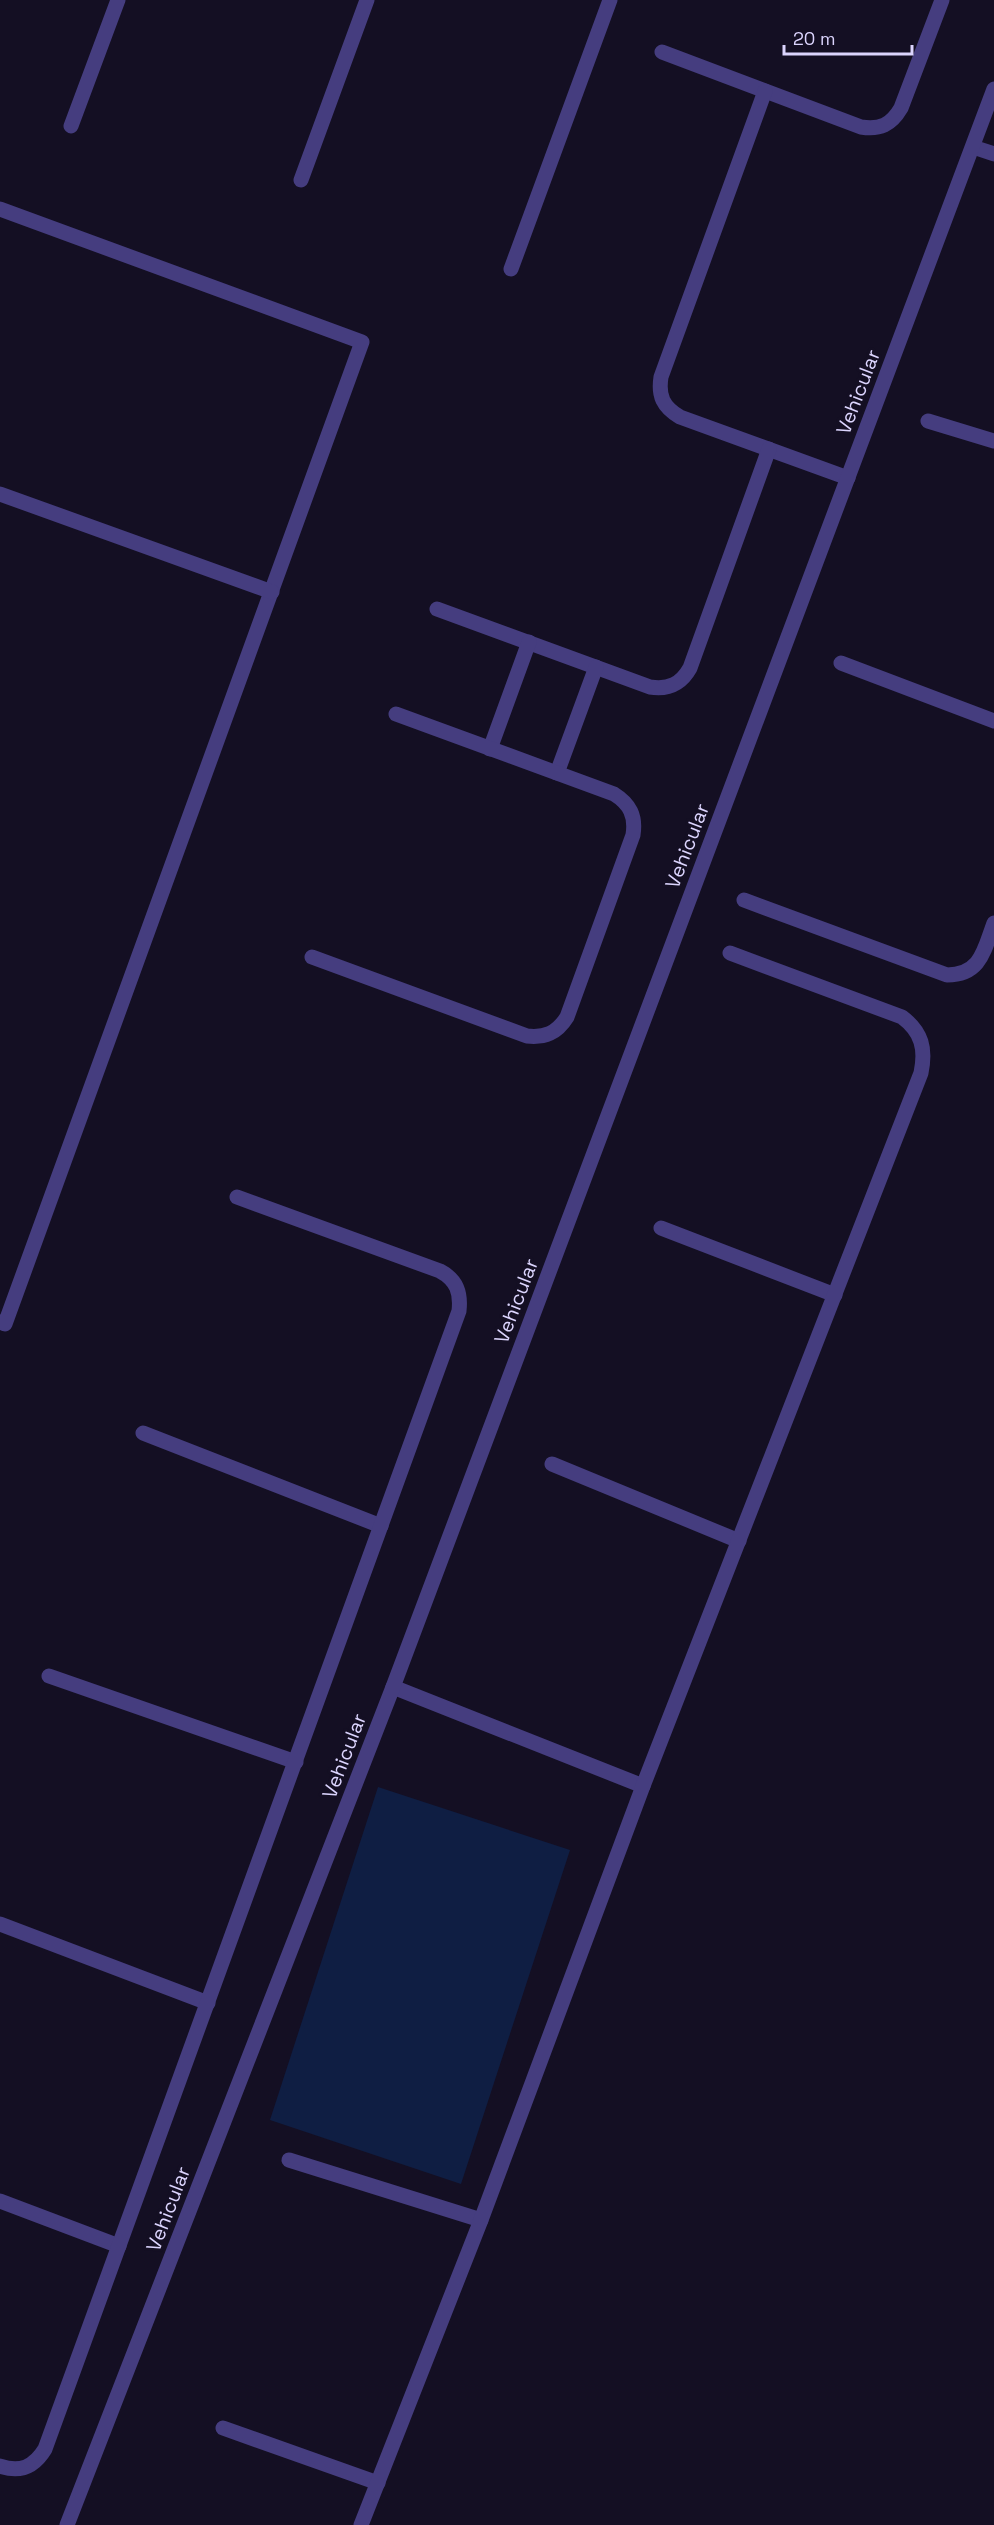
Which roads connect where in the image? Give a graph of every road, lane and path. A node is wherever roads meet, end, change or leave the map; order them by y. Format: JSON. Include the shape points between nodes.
{"nodes":[{"id":1,"x":118,"y":0,"type":"edge"},
{"id":2,"x":367,"y":0,"type":"edge"},
{"id":3,"x":610,"y":0,"type":"edge"},
{"id":4,"x":942,"y":0,"type":"edge"},
{"id":5,"x":662,"y":51,"type":"dead end"},
{"id":6,"x":994,"y":89,"type":"edge"},
{"id":7,"x":765,"y":91,"type":"junction"},
{"id":8,"x":71,"y":126,"type":"dead end"},
{"id":9,"x":972,"y":147,"type":"junction"},
{"id":10,"x":994,"y":154,"type":"edge"},
{"id":11,"x":301,"y":180,"type":"dead end"},
{"id":12,"x":0,"y":209,"type":"edge"},
{"id":13,"x":511,"y":269,"type":"dead end"},
{"id":14,"x":928,"y":421,"type":"dead end"},
{"id":15,"x":994,"y":441,"type":"edge"},
{"id":16,"x":769,"y":449,"type":"junction"},
{"id":17,"x":848,"y":478,"type":"junction"},
{"id":18,"x":0,"y":494,"type":"edge"},
{"id":19,"x":272,"y":592,"type":"junction"},
{"id":20,"x":437,"y":609,"type":"dead end"},
{"id":21,"x":529,"y":642,"type":"junction"},
{"id":22,"x":841,"y":663,"type":"dead end"},
{"id":23,"x":596,"y":667,"type":"junction"},
{"id":24,"x":396,"y":714,"type":"dead end"},
{"id":25,"x":994,"y":721,"type":"edge"},
{"id":26,"x":490,"y":749,"type":"junction"},
{"id":27,"x":557,"y":774,"type":"junction"},
{"id":28,"x":744,"y":900,"type":"dead end"},
{"id":29,"x":994,"y":922,"type":"edge"},
{"id":30,"x":730,"y":952,"type":"dead end"},
{"id":31,"x":312,"y":957,"type":"dead end"},
{"id":32,"x":237,"y":1197,"type":"dead end"},
{"id":33,"x":661,"y":1228,"type":"dead end"},
{"id":34,"x":835,"y":1295,"type":"junction"},
{"id":35,"x":0,"y":1322,"type":"edge"},
{"id":36,"x":143,"y":1433,"type":"dead end"},
{"id":37,"x":552,"y":1464,"type":"dead end"},
{"id":38,"x":381,"y":1526,"type":"junction"},
{"id":39,"x":739,"y":1540,"type":"junction"},
{"id":40,"x":49,"y":1676,"type":"dead end"},
{"id":41,"x":393,"y":1686,"type":"junction"},
{"id":42,"x":296,"y":1762,"type":"junction"},
{"id":43,"x":643,"y":1786,"type":"junction"},
{"id":44,"x":0,"y":1924,"type":"edge"},
{"id":45,"x":208,"y":2003,"type":"junction"},
{"id":46,"x":289,"y":2160,"type":"dead end"},
{"id":47,"x":0,"y":2201,"type":"edge"},
{"id":48,"x":481,"y":2220,"type":"junction"},
{"id":49,"x":119,"y":2246,"type":"junction"},
{"id":50,"x":223,"y":2428,"type":"dead end"},
{"id":51,"x":0,"y":2466,"type":"edge"},
{"id":52,"x":378,"y":2483,"type":"junction"},
{"id":53,"x":67,"y":2525,"type":"edge"},
{"id":54,"x":361,"y":2525,"type":"edge"}],
"edges":[{"from":1,"to":8,"type":"street"},
{"from":2,"to":11,"type":"street"},
{"from":3,"to":13,"type":"street"},
{"from":4,"to":7,"type":"street","via":[[901,108],[885,126],[861,127]]},
{"from":5,"to":7,"type":"street"},
{"from":6,"to":9,"type":"street","name":"Vehicular"},
{"from":7,"to":16,"type":"street","via":[[659,388],[662,401],[680,417]]},
{"from":9,"to":10,"type":"street"},
{"from":9,"to":17,"type":"street","name":"Vehicular"},
{"from":12,"to":19,"type":"street","via":[[362,342]]},
{"from":14,"to":15,"type":"street"},
{"from":16,"to":17,"type":"street"},
{"from":16,"to":23,"type":"street","via":[[684,678],[662,689]]},
{"from":17,"to":41,"type":"street","name":"Vehicular"},
{"from":18,"to":19,"type":"street"},
{"from":19,"to":35,"type":"street","via":[[10,1313],[5,1324]]},
{"from":20,"to":21,"type":"street"},
{"from":21,"to":23,"type":"street"},
{"from":21,"to":26,"type":"street"},
{"from":22,"to":25,"type":"street"},
{"from":23,"to":27,"type":"street"},
{"from":24,"to":26,"type":"street"},
{"from":26,"to":27,"type":"street"},
{"from":27,"to":31,"type":"street","via":[[624,800],[635,822],[561,1027],[550,1034],[526,1036]]},
{"from":28,"to":29,"type":"street","via":[[946,975],[966,973],[973,968],[984,952]]},
{"from":30,"to":34,"type":"street","via":[[902,1017],[920,1036],[921,1073]]},
{"from":32,"to":38,"type":"street","via":[[440,1270],[458,1287],[459,1311]]},
{"from":33,"to":34,"type":"street"},
{"from":34,"to":39,"type":"street"},
{"from":36,"to":38,"type":"street"},
{"from":37,"to":39,"type":"street"},
{"from":38,"to":42,"type":"street"},
{"from":39,"to":43,"type":"street"},
{"from":40,"to":42,"type":"street"},
{"from":41,"to":43,"type":"street"},
{"from":41,"to":53,"type":"street","name":"Vehicular"},
{"from":42,"to":45,"type":"street"},
{"from":43,"to":48,"type":"street"},
{"from":44,"to":45,"type":"street"},
{"from":45,"to":49,"type":"street"},
{"from":46,"to":48,"type":"street"},
{"from":47,"to":49,"type":"street"},
{"from":48,"to":52,"type":"street"},
{"from":49,"to":51,"type":"street","via":[[45,2449],[29,2467],[18,2470]]},
{"from":50,"to":52,"type":"street"},
{"from":52,"to":54,"type":"street"}]}
